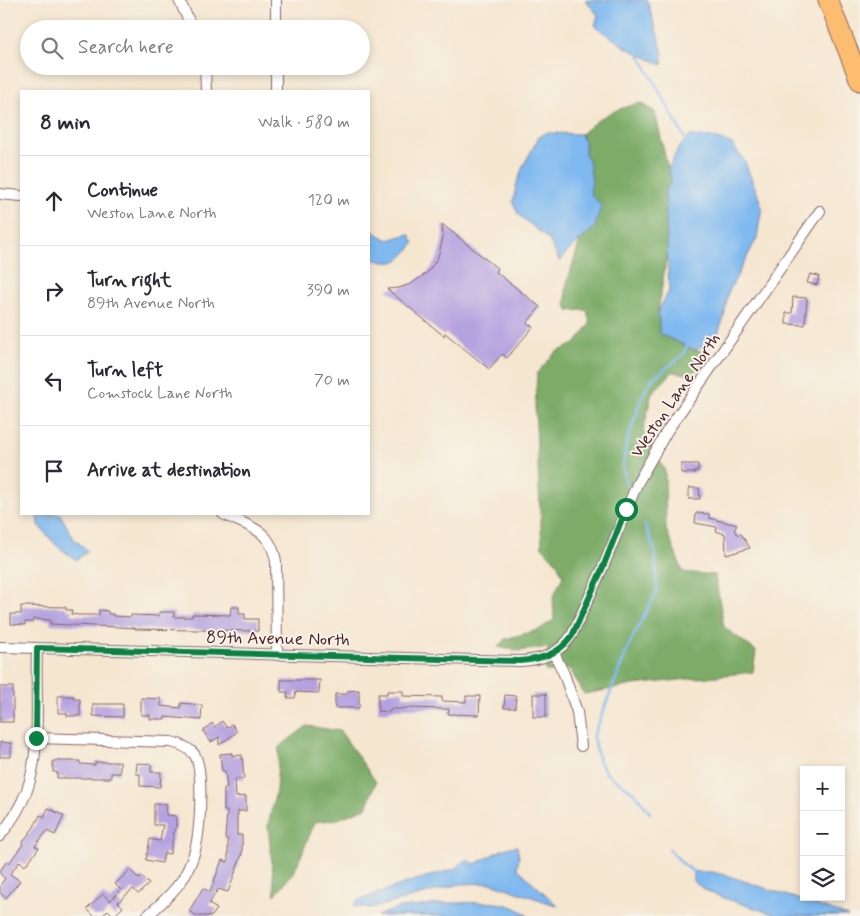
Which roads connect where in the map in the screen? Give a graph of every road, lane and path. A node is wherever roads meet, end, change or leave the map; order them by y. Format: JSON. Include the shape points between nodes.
{"nodes":[{"id":1,"x":179,"y":0,"type":"edge"},
{"id":2,"x":276,"y":0,"type":"edge"},
{"id":3,"x":828,"y":0,"type":"edge"},
{"id":4,"x":189,"y":20,"type":"edge"},
{"id":5,"x":276,"y":20,"type":"edge"},
{"id":6,"x":205,"y":75,"type":"edge"},
{"id":7,"x":276,"y":75,"type":"edge"},
{"id":8,"x":860,"y":81,"type":"edge"},
{"id":9,"x":206,"y":90,"type":"edge"},
{"id":10,"x":276,"y":90,"type":"edge"},
{"id":11,"x":0,"y":194,"type":"edge"},
{"id":12,"x":20,"y":196,"type":"edge"},
{"id":13,"x":820,"y":211,"type":"dead end"},
{"id":14,"x":225,"y":515,"type":"edge"},
{"id":15,"x":0,"y":647,"type":"edge"},
{"id":16,"x":37,"y":648,"type":"junction"},
{"id":17,"x":554,"y":653,"type":"junction"},
{"id":18,"x":278,"y":655,"type":"junction"},
{"id":19,"x":36,"y":738,"type":"junction"},
{"id":20,"x":580,"y":746,"type":"dead end"},
{"id":21,"x":0,"y":836,"type":"edge"},
{"id":22,"x":147,"y":916,"type":"edge"}],
"edges":[{"from":1,"to":4,"type":"street"},
{"from":2,"to":5,"type":"street"},
{"from":3,"to":8,"type":"highway"},
{"from":6,"to":9,"type":"street"},
{"from":7,"to":10,"type":"street"},
{"from":11,"to":12,"type":"street"},
{"from":13,"to":17,"type":"street","name":"Weston Lane North","via":[[667,431],[637,484],[572,636]]},
{"from":14,"to":18,"type":"street","via":[[265,535],[273,546]]},
{"from":15,"to":16,"type":"street","name":"89th Avenue North"},
{"from":16,"to":18,"type":"street","name":"89th Avenue North"},
{"from":16,"to":19,"type":"street"},
{"from":17,"to":18,"type":"street","name":"89th Avenue North","via":[[536,660],[520,661]]},
{"from":17,"to":20,"type":"street","via":[[577,712]]},
{"from":19,"to":21,"type":"street","via":[[27,791]]},
{"from":19,"to":22,"type":"street","via":[[171,742],[195,755],[200,772],[199,814],[192,860],[177,887]]}]}
